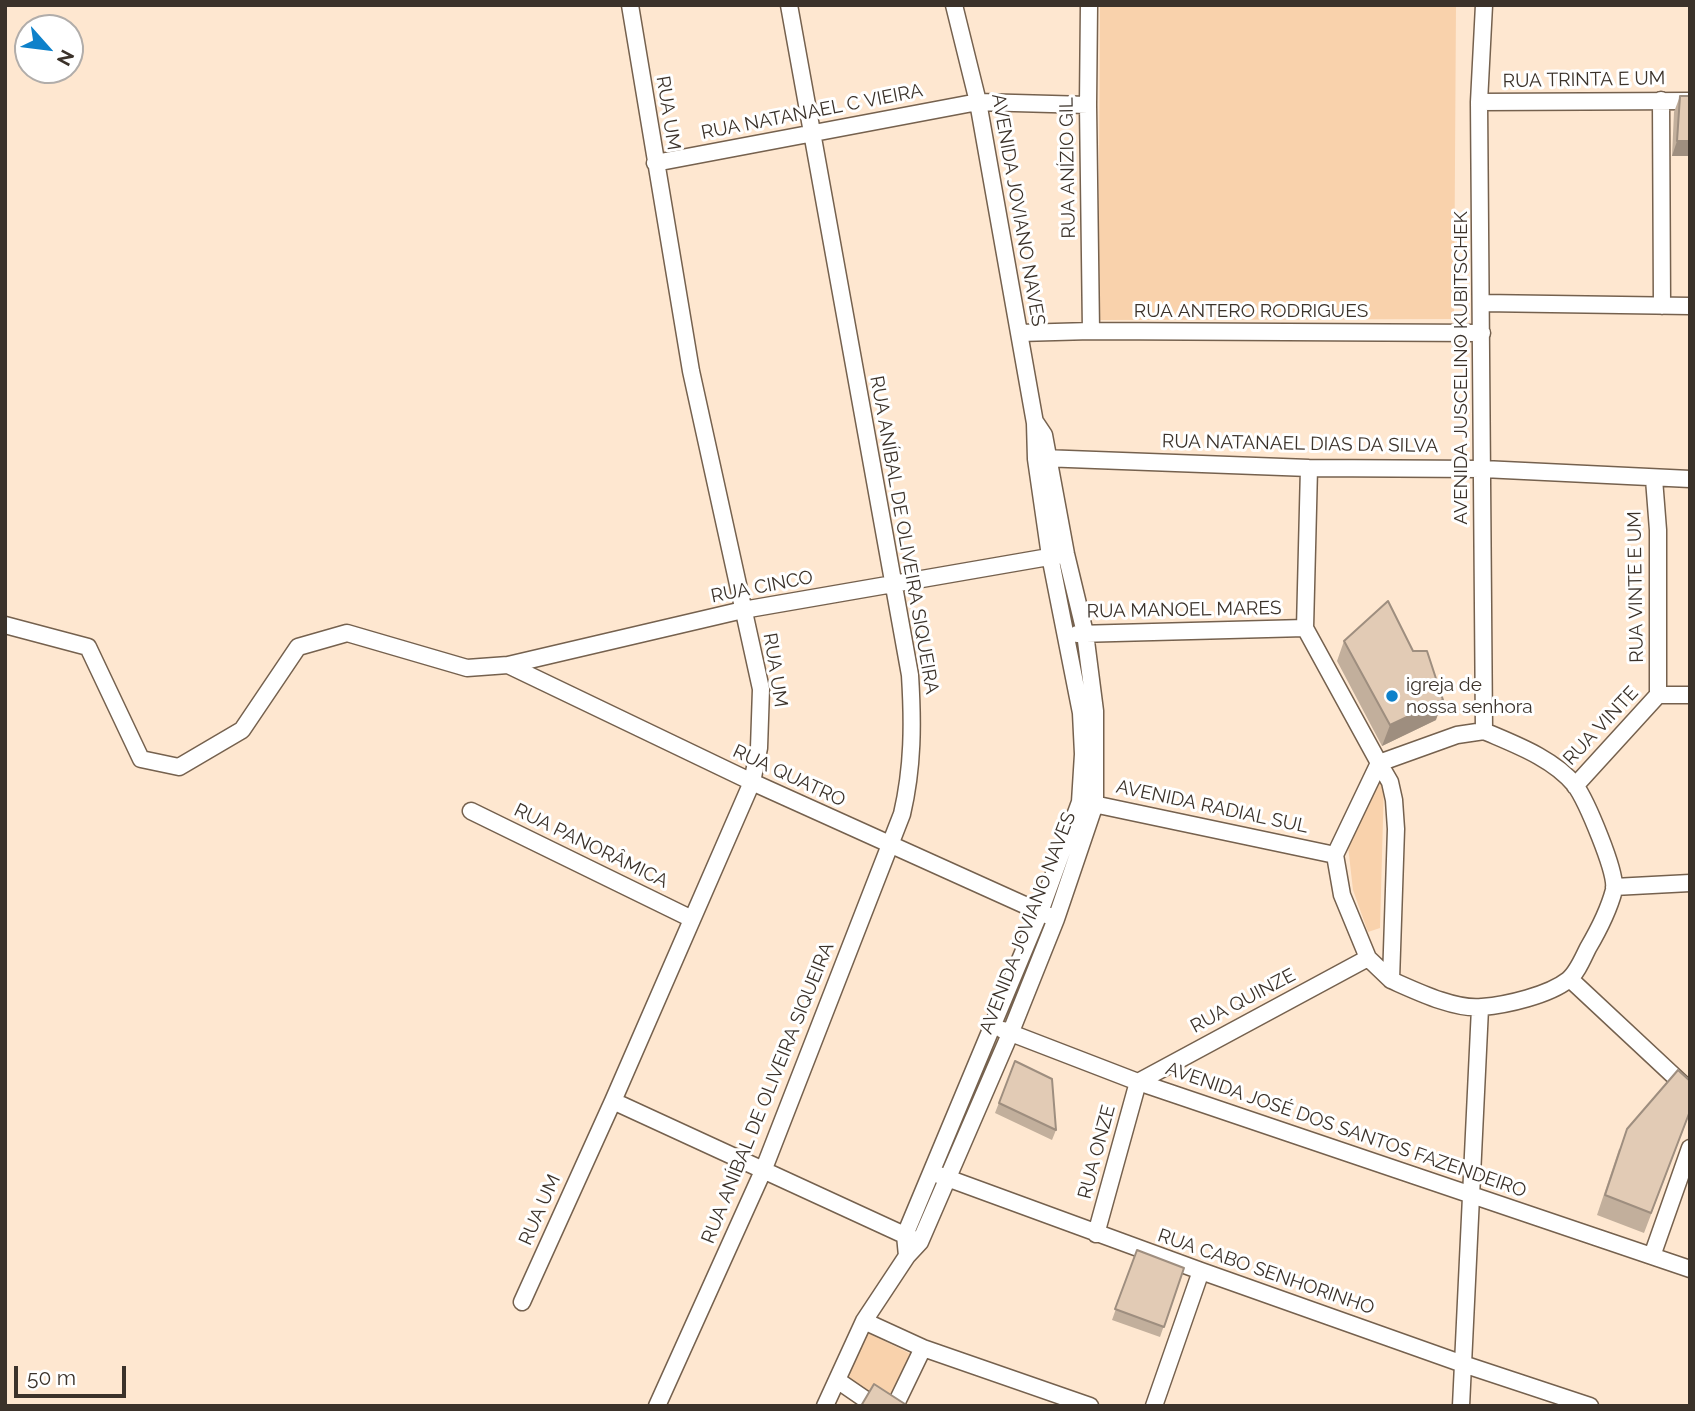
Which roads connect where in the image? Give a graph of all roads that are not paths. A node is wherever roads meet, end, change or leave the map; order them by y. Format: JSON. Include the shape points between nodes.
{"nodes":[{"id":1,"x":630,"y":5,"type":"edge"},
{"id":2,"x":789,"y":5,"type":"edge"},
{"id":3,"x":954,"y":5,"type":"edge"},
{"id":4,"x":1089,"y":5,"type":"edge"},
{"id":5,"x":1483,"y":5,"type":"edge"},
{"id":6,"x":1661,"y":100,"type":"junction"},
{"id":7,"x":1690,"y":100,"type":"edge"},
{"id":8,"x":978,"y":102,"type":"junction"},
{"id":9,"x":1479,"y":103,"type":"junction"},
{"id":10,"x":1088,"y":105,"type":"junction"},
{"id":11,"x":812,"y":133,"type":"junction"},
{"id":12,"x":655,"y":163,"type":"junction"},
{"id":13,"x":1482,"y":303,"type":"junction"},
{"id":14,"x":1662,"y":306,"type":"junction"},
{"id":15,"x":1690,"y":306,"type":"edge"},
{"id":16,"x":1091,"y":331,"type":"junction"},
{"id":17,"x":1019,"y":333,"type":"junction"},
{"id":18,"x":1482,"y":333,"type":"junction"},
{"id":19,"x":1042,"y":458,"type":"junction"},
{"id":20,"x":1309,"y":468,"type":"junction"},
{"id":21,"x":1483,"y":469,"type":"junction"},
{"id":22,"x":1654,"y":479,"type":"junction"},
{"id":23,"x":1690,"y":479,"type":"edge"},
{"id":24,"x":1058,"y":555,"type":"junction"},
{"id":25,"x":894,"y":584,"type":"junction"},
{"id":26,"x":743,"y":610,"type":"junction"},
{"id":27,"x":5,"y":625,"type":"edge"},
{"id":28,"x":1305,"y":628,"type":"junction"},
{"id":29,"x":1085,"y":633,"type":"junction"},
{"id":30,"x":1064,"y":635,"type":"junction"},
{"id":31,"x":508,"y":665,"type":"junction"},
{"id":32,"x":1658,"y":695,"type":"junction"},
{"id":33,"x":1690,"y":695,"type":"edge"},
{"id":34,"x":1484,"y":731,"type":"junction"},
{"id":35,"x":1379,"y":764,"type":"junction"},
{"id":36,"x":752,"y":782,"type":"junction"},
{"id":37,"x":1575,"y":786,"type":"junction"},
{"id":38,"x":1087,"y":803,"type":"junction"},
{"id":39,"x":471,"y":811,"type":"dead end"},
{"id":40,"x":890,"y":845,"type":"junction"},
{"id":41,"x":1335,"y":855,"type":"junction"},
{"id":42,"x":1690,"y":883,"type":"edge"},
{"id":43,"x":1614,"y":887,"type":"junction"},
{"id":44,"x":1040,"y":912,"type":"junction"},
{"id":45,"x":692,"y":919,"type":"junction"},
{"id":46,"x":1056,"y":919,"type":"junction"},
{"id":47,"x":1368,"y":958,"type":"junction"},
{"id":48,"x":1570,"y":979,"type":"junction"},
{"id":49,"x":1391,"y":980,"type":"junction"},
{"id":50,"x":1480,"y":1008,"type":"junction"},
{"id":51,"x":992,"y":1024,"type":"junction"},
{"id":52,"x":1010,"y":1034,"type":"junction"},
{"id":53,"x":1138,"y":1082,"type":"junction"},
{"id":54,"x":1690,"y":1091,"type":"edge"},
{"id":55,"x":613,"y":1101,"type":"junction"},
{"id":56,"x":1690,"y":1148,"type":"edge"},
{"id":57,"x":763,"y":1171,"type":"junction"},
{"id":58,"x":930,"y":1171,"type":"junction"},
{"id":59,"x":947,"y":1179,"type":"junction"},
{"id":60,"x":1471,"y":1195,"type":"junction"},
{"id":61,"x":1096,"y":1234,"type":"junction"},
{"id":62,"x":913,"y":1238,"type":"junction"},
{"id":63,"x":1652,"y":1256,"type":"junction"},
{"id":64,"x":1690,"y":1269,"type":"edge"},
{"id":65,"x":1201,"y":1271,"type":"junction"},
{"id":66,"x":522,"y":1302,"type":"dead end"},
{"id":67,"x":864,"y":1321,"type":"junction"},
{"id":68,"x":923,"y":1348,"type":"junction"},
{"id":69,"x":1463,"y":1364,"type":"junction"},
{"id":70,"x":836,"y":1380,"type":"junction"},
{"id":71,"x":657,"y":1406,"type":"edge"},
{"id":72,"x":825,"y":1406,"type":"edge"},
{"id":73,"x":875,"y":1406,"type":"edge"},
{"id":74,"x":895,"y":1406,"type":"edge"},
{"id":75,"x":1090,"y":1406,"type":"edge"},
{"id":76,"x":1154,"y":1406,"type":"edge"},
{"id":77,"x":1461,"y":1406,"type":"edge"},
{"id":78,"x":1590,"y":1406,"type":"edge"}],
"edges":[{"from":1,"to":12,"type":"street","name":"RUA UM"},
{"from":2,"to":11,"type":"street","name":"RUA ANÍBAL DE OLIVEIRA SIQUEIRA"},
{"from":3,"to":8,"type":"street","name":"AVENIDA JOVIANO NAVES"},
{"from":4,"to":10,"type":"street","name":"RUA ANÍZIO GIL"},
{"from":5,"to":9,"type":"street","name":"AVENIDA JUSCELINO KUBITSCHEK"},
{"from":6,"to":7,"type":"street","name":"RUA TRINTA E UM"},
{"from":6,"to":9,"type":"street","name":"RUA TRINTA E UM"},
{"from":6,"to":14,"type":"street"},
{"from":8,"to":10,"type":"street","name":"RUA NATANAEL C VIEIRA"},
{"from":8,"to":11,"type":"street","name":"RUA NATANAEL C VIEIRA"},
{"from":8,"to":17,"type":"street","name":"AVENIDA JOVIANO NAVES"},
{"from":9,"to":13,"type":"street","name":"AVENIDA JUSCELINO KUBITSCHEK"},
{"from":10,"to":16,"type":"street","name":"RUA ANÍZIO GIL"},
{"from":11,"to":12,"type":"street","name":"RUA NATANAEL C VIEIRA"},
{"from":11,"to":25,"type":"street","name":"RUA ANÍBAL DE OLIVEIRA SIQUEIRA"},
{"from":12,"to":26,"type":"street","name":"RUA UM","via":[[691,371]]},
{"from":13,"to":14,"type":"street"},
{"from":13,"to":18,"type":"street","name":"AVENIDA JUSCELINO KUBITSCHEK"},
{"from":14,"to":15,"type":"street"},
{"from":16,"to":17,"type":"street","name":"RUA ANTERO RODRIGUES"},
{"from":16,"to":18,"type":"street","name":"RUA ANTERO RODRIGUES"},
{"from":17,"to":19,"type":"street","name":"AVENIDA JOVIANO NAVES","via":[[1035,423],[1044,435]]},
{"from":18,"to":21,"type":"street","name":"AVENIDA JUSCELINO KUBITSCHEK"},
{"from":19,"to":20,"type":"street","name":"RUA NATANAEL DIAS DA SILVA"},
{"from":19,"to":24,"type":"street","name":"AVENIDA JOVIANO NAVES"},
{"from":20,"to":21,"type":"street","name":"RUA NATANAEL DIAS DA SILVA"},
{"from":20,"to":28,"type":"street"},
{"from":21,"to":22,"type":"street","name":"RUA NATANAEL DIAS DA SILVA"},
{"from":21,"to":34,"type":"street","name":"AVENIDA JUSCELINO KUBITSCHEK"},
{"from":22,"to":23,"type":"street","name":"RUA NATANAEL DIAS DA SILVA"},
{"from":22,"to":32,"type":"street","name":"RUA VINTE E UM"},
{"from":24,"to":25,"type":"street","name":"RUA CINCO"},
{"from":24,"to":29,"type":"street","name":"AVENIDA JOVIANO NAVES"},
{"from":24,"to":30,"type":"street","name":"AVENIDA JOVIANO NAVES"},
{"from":25,"to":26,"type":"street","name":"RUA CINCO"},
{"from":25,"to":40,"type":"street","name":"RUA ANÍBAL DE OLIVEIRA SIQUEIRA","via":[[913,730],[910,780]]},
{"from":26,"to":31,"type":"street","name":"RUA CINCO"},
{"from":26,"to":36,"type":"street","name":"RUA UM","via":[[761,689],[759,748]]},
{"from":27,"to":31,"type":"street","name":"RUA CINCO","via":[[88,647],[141,759],[179,767],[242,730],[298,647],[347,633],[467,668]]},
{"from":28,"to":29,"type":"street","name":"RUA MANOEL MARES"},
{"from":28,"to":35,"type":"street"},
{"from":29,"to":30,"type":"street","name":"RUA MANOEL MARES"},
{"from":29,"to":38,"type":"street","name":"AVENIDA JOVIANO NAVES","via":[[1095,711]]},
{"from":30,"to":38,"type":"street","name":"AVENIDA JOVIANO NAVES","via":[[1080,713]]},
{"from":31,"to":36,"type":"street","name":"RUA QUATRO"},
{"from":32,"to":33,"type":"street"},
{"from":32,"to":37,"type":"street","name":"RUA VINTE"},
{"from":34,"to":35,"type":"street","via":[[1457,735]]},
{"from":34,"to":37,"type":"street","via":[[1520,746]]},
{"from":35,"to":41,"type":"street"},
{"from":35,"to":49,"type":"street","via":[[1390,782],[1396,829]]},
{"from":36,"to":40,"type":"street","name":"RUA QUATRO"},
{"from":36,"to":45,"type":"street","name":"RUA UM"},
{"from":37,"to":43,"type":"street","via":[[1596,826]]},
{"from":38,"to":41,"type":"street","name":"AVENIDA RADIAL SUL"},
{"from":38,"to":44,"type":"street","name":"AVENIDA JOVIANO NAVES"},
{"from":38,"to":46,"type":"street","name":"AVENIDA JOVIANO NAVES"},
{"from":39,"to":45,"type":"street","name":"RUA PANORÂMICA"},
{"from":40,"to":44,"type":"street","name":"RUA QUATRO"},
{"from":40,"to":57,"type":"street","name":"RUA ANÍBAL DE OLIVEIRA SIQUEIRA"},
{"from":41,"to":47,"type":"street","via":[[1342,895]]},
{"from":42,"to":43,"type":"street"},
{"from":43,"to":48,"type":"street","via":[[1596,935]]},
{"from":44,"to":46,"type":"street","name":"RUA QUATRO"},
{"from":44,"to":51,"type":"street","name":"AVENIDA JOVIANO NAVES"},
{"from":45,"to":55,"type":"street","name":"RUA UM"},
{"from":46,"to":52,"type":"street","name":"AVENIDA JOVIANO NAVES"},
{"from":47,"to":49,"type":"street"},
{"from":47,"to":53,"type":"street","name":"RUA QUINZE"},
{"from":48,"to":50,"type":"street","via":[[1543,994]]},
{"from":48,"to":54,"type":"street"},
{"from":49,"to":50,"type":"street","via":[[1431,998]]},
{"from":50,"to":60,"type":"street"},
{"from":51,"to":52,"type":"street","name":"AVENIDA JOSÉ DOS SANTOS FAZENDEIRO"},
{"from":51,"to":58,"type":"street","name":"AVENIDA JOVIANO NAVES"},
{"from":52,"to":53,"type":"street","name":"AVENIDA JOSÉ DOS SANTOS FAZENDEIRO"},
{"from":52,"to":59,"type":"street","name":"AVENIDA JOVIANO NAVES"},
{"from":53,"to":60,"type":"street","name":"AVENIDA JOSÉ DOS SANTOS FAZENDEIRO"},
{"from":53,"to":61,"type":"street","name":"RUA ONZE"},
{"from":55,"to":57,"type":"street"},
{"from":55,"to":66,"type":"street","name":"RUA UM"},
{"from":56,"to":63,"type":"street"},
{"from":57,"to":62,"type":"street"},
{"from":57,"to":71,"type":"street","name":"RUA ANÍBAL DE OLIVEIRA SIQUEIRA"},
{"from":58,"to":59,"type":"street","name":"RUA CABO SENHORINHO"},
{"from":58,"to":62,"type":"street","name":"AVENIDA JOVIANO NAVES"},
{"from":59,"to":61,"type":"street","name":"RUA CABO SENHORINHO"},
{"from":59,"to":62,"type":"street","name":"AVENIDA JOVIANO NAVES"},
{"from":60,"to":63,"type":"street","name":"AVENIDA JOSÉ DOS SANTOS FAZENDEIRO"},
{"from":60,"to":69,"type":"street"},
{"from":61,"to":65,"type":"street","name":"RUA CABO SENHORINHO"},
{"from":62,"to":67,"type":"street","name":"AVENIDA JOVIANO NAVES"},
{"from":63,"to":64,"type":"street","name":"AVENIDA JOSÉ DOS SANTOS FAZENDEIRO"},
{"from":65,"to":69,"type":"street","name":"RUA CABO SENHORINHO"},
{"from":65,"to":76,"type":"street"},
{"from":67,"to":68,"type":"street"},
{"from":67,"to":70,"type":"street","name":"AVENIDA JOVIANO NAVES"},
{"from":68,"to":74,"type":"street"},
{"from":68,"to":75,"type":"street"},
{"from":69,"to":77,"type":"street"},
{"from":69,"to":78,"type":"street","name":"RUA CABO SENHORINHO"},
{"from":70,"to":72,"type":"street","name":"AVENIDA JOVIANO NAVES"},
{"from":70,"to":73,"type":"street"}]}
